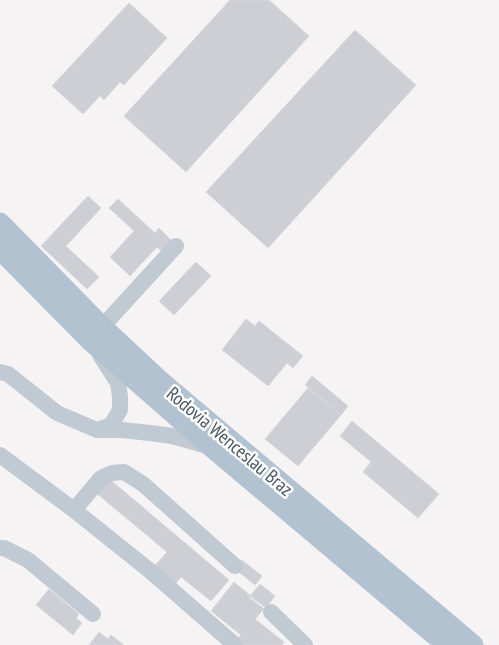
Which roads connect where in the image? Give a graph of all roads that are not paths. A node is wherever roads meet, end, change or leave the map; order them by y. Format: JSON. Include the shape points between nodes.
{"nodes":[{"id":1,"x":0,"y":223,"type":"edge"},
{"id":2,"x":176,"y":246,"type":"dead end"},
{"id":3,"x":0,"y":249,"type":"edge"},
{"id":4,"x":97,"y":334,"type":"junction"},
{"id":5,"x":3,"y":377,"type":"edge"},
{"id":6,"x":96,"y":430,"type":"junction"},
{"id":7,"x":213,"y":448,"type":"junction"},
{"id":8,"x":0,"y":455,"type":"edge"},
{"id":9,"x":74,"y":510,"type":"junction"},
{"id":10,"x":0,"y":548,"type":"edge"},
{"id":11,"x":235,"y":566,"type":"dead end"},
{"id":12,"x":271,"y":612,"type":"dead end"},
{"id":13,"x":93,"y":614,"type":"dead end"},
{"id":14,"x":235,"y":645,"type":"edge"},
{"id":15,"x":305,"y":645,"type":"edge"},
{"id":16,"x":447,"y":645,"type":"edge"},
{"id":17,"x":473,"y":645,"type":"edge"}],
"edges":[{"from":1,"to":4,"type":"main road","name":"Rodovia Wenceslau Braz"},
{"from":2,"to":4,"type":"lane"},
{"from":3,"to":4,"type":"main road","name":"Rodovia Wenceslau Braz"},
{"from":4,"to":6,"type":"lane","via":[[118,383],[120,410],[111,425]]},
{"from":4,"to":7,"type":"main road","name":"Rodovia Wenceslau Braz"},
{"from":4,"to":17,"type":"main road","name":"Rodovia Wenceslau Braz","via":[[160,381]]},
{"from":5,"to":6,"type":"lane","via":[[57,413]]},
{"from":6,"to":7,"type":"lane","via":[[172,436]]},
{"from":7,"to":16,"type":"main road","name":"Rodovia Wenceslau Braz"},
{"from":8,"to":9,"type":"lane"},
{"from":9,"to":11,"type":"lane","via":[[101,478],[124,472],[143,484]]},
{"from":9,"to":14,"type":"lane"},
{"from":10,"to":13,"type":"lane","via":[[28,560]]},
{"from":12,"to":15,"type":"lane"}]}
